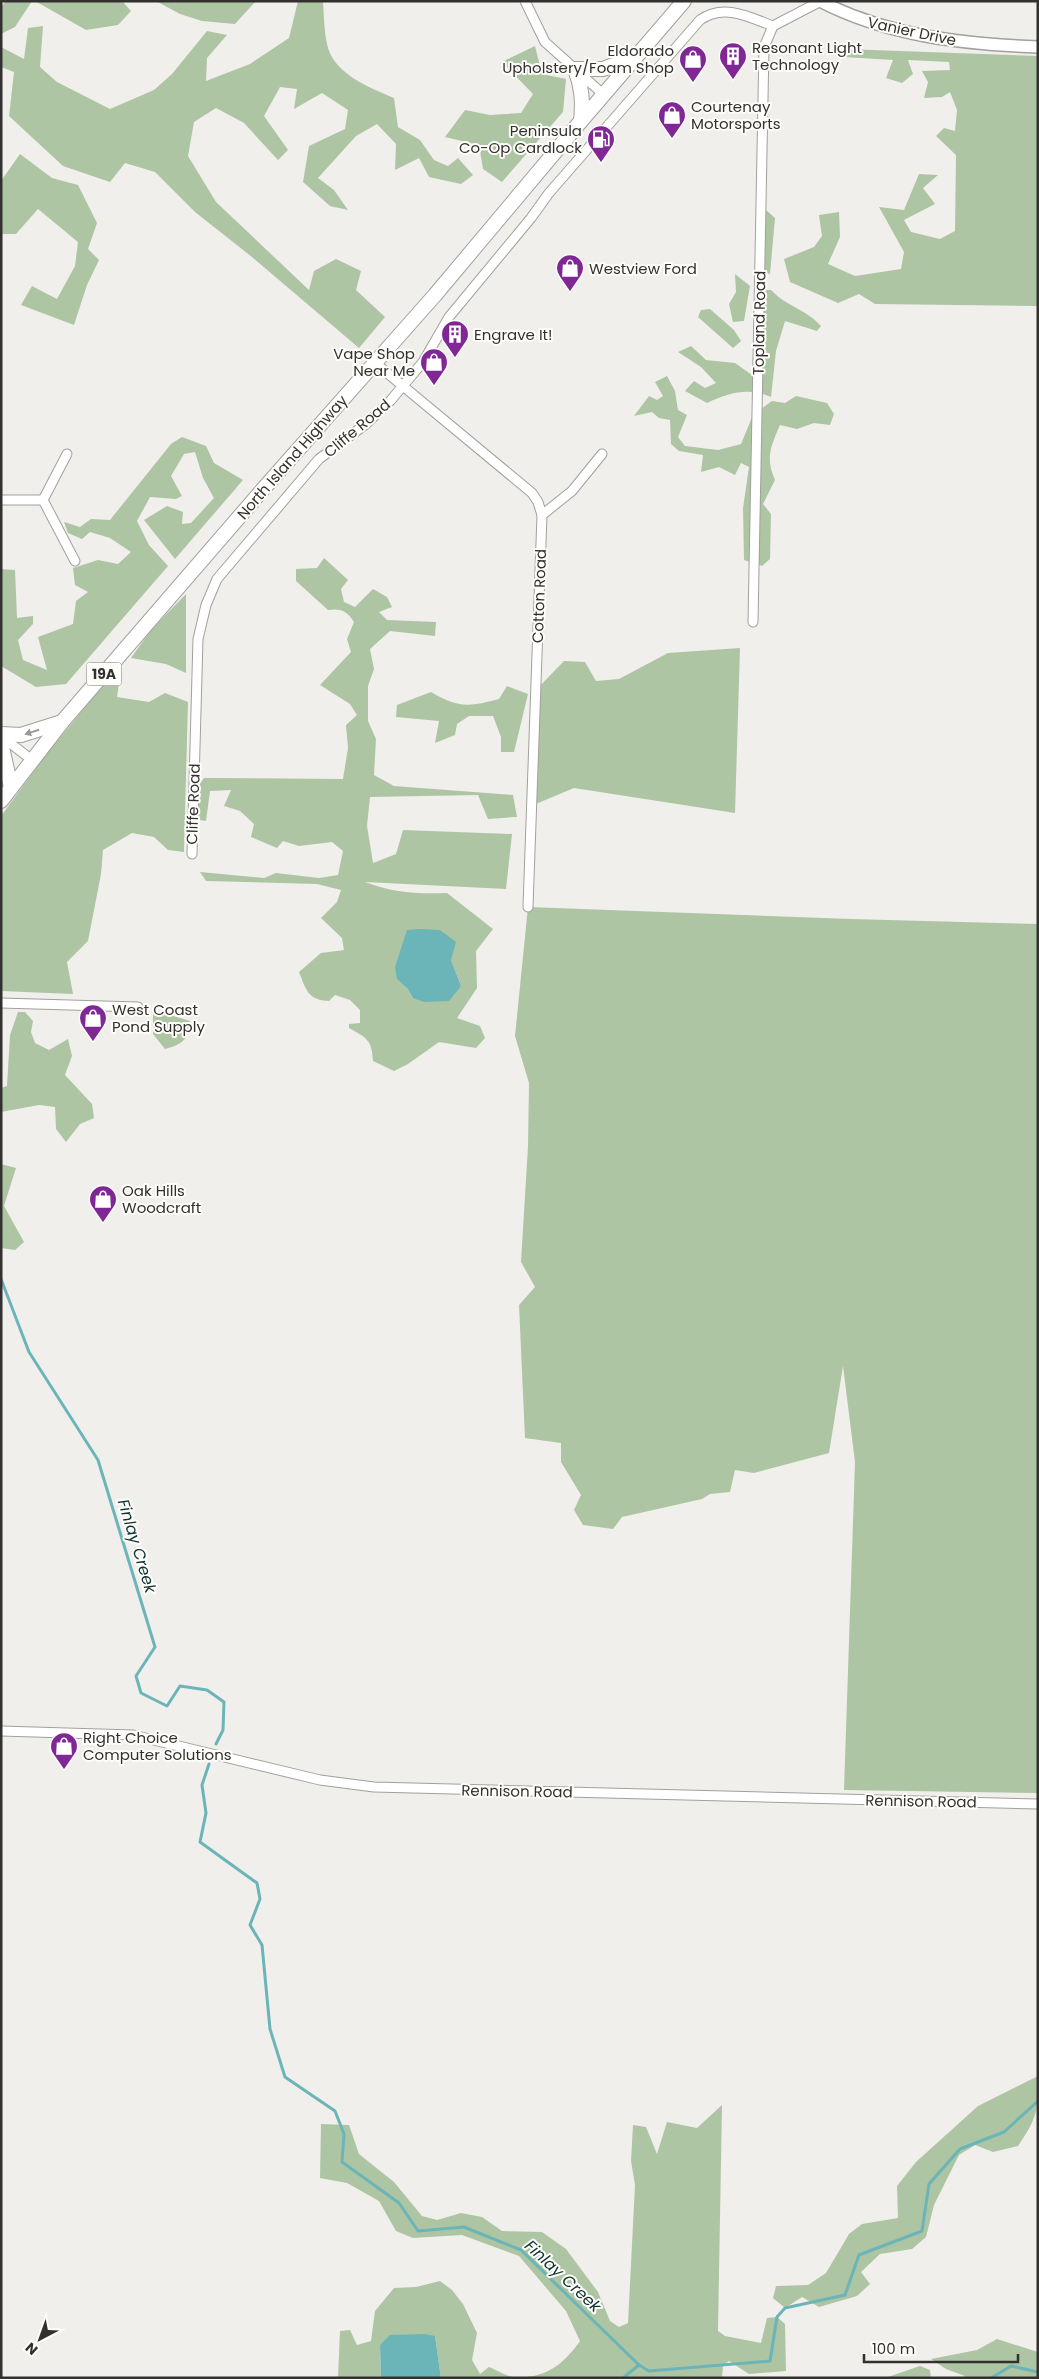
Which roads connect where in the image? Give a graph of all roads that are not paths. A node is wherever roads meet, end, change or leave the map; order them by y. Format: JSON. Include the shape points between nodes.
{"nodes":[{"id":1,"x":525,"y":1,"type":"edge"},
{"id":2,"x":684,"y":1,"type":"edge"},
{"id":3,"x":820,"y":1,"type":"edge"},
{"id":4,"x":773,"y":26,"type":"junction"},
{"id":5,"x":1038,"y":47,"type":"edge"},
{"id":6,"x":638,"y":55,"type":"junction"},
{"id":7,"x":575,"y":69,"type":"junction"},
{"id":8,"x":604,"y":95,"type":"junction"},
{"id":9,"x":580,"y":121,"type":"junction"},
{"id":10,"x":374,"y":362,"type":"junction"},
{"id":11,"x":403,"y":386,"type":"junction"},
{"id":12,"x":66,"y":454,"type":"dead end"},
{"id":13,"x":602,"y":454,"type":"dead end"},
{"id":14,"x":1,"y":500,"type":"edge"},
{"id":15,"x":43,"y":500,"type":"junction"},
{"id":16,"x":542,"y":515,"type":"junction"},
{"id":17,"x":75,"y":561,"type":"dead end"},
{"id":18,"x":753,"y":622,"type":"dead end"},
{"id":19,"x":62,"y":722,"type":"junction"},
{"id":20,"x":1,"y":735,"type":"edge"},
{"id":21,"x":1,"y":743,"type":"edge"},
{"id":22,"x":32,"y":760,"type":"junction"},
{"id":23,"x":11,"y":787,"type":"junction"},
{"id":24,"x":1,"y":801,"type":"edge"},
{"id":25,"x":192,"y":854,"type":"dead end"},
{"id":26,"x":528,"y":907,"type":"dead end"},
{"id":27,"x":1,"y":1003,"type":"edge"},
{"id":28,"x":138,"y":1007,"type":"dead end"},
{"id":29,"x":1,"y":1731,"type":"edge"},
{"id":30,"x":1038,"y":1804,"type":"edge"}],
"edges":[{"from":1,"to":7,"type":"street","via":[[545,42]]},
{"from":2,"to":6,"type":"main road","name":"North Island Highway","number":"19A"},
{"from":3,"to":4,"type":"street"},
{"from":3,"to":5,"type":"street","name":"Vanier Drive","via":[[860,20],[924,37]]},
{"from":4,"to":11,"type":"street","name":"Cliffe Road","via":[[740,14],[718,11],[696,23],[449,317],[423,362]]},
{"from":4,"to":18,"type":"street","name":"Topland Road","via":[[764,47]]},
{"from":6,"to":7,"type":"main road","via":[[603,69]]},
{"from":6,"to":8,"type":"main road","name":"North Island Highway","number":"19A"},
{"from":7,"to":8,"type":"street"},
{"from":7,"to":9,"type":"main road","via":[[583,100]]},
{"from":8,"to":9,"type":"main road","name":"North Island Highway","number":"19A"},
{"from":9,"to":10,"type":"main road","name":"North Island Highway","number":"19A"},
{"from":10,"to":11,"type":"street","name":"Cotton Road"},
{"from":10,"to":19,"type":"main road","name":"North Island Highway","number":"19A"},
{"from":11,"to":16,"type":"street","name":"Cotton Road","via":[[532,493]]},
{"from":11,"to":25,"type":"street","name":"Cliffe Road","via":[[366,424],[319,459],[217,579],[206,605],[198,639]]},
{"from":12,"to":15,"type":"street"},
{"from":13,"to":16,"type":"street","via":[[572,491]]},
{"from":14,"to":15,"type":"street"},
{"from":15,"to":17,"type":"street"},
{"from":16,"to":26,"type":"street","name":"Cotton Road"},
{"from":19,"to":20,"type":"main road","one_way":true,"via":[[21,735]]},
{"from":19,"to":22,"type":"main road","name":"North Island Highway","number":"19A"},
{"from":20,"to":22,"type":"street"},
{"from":21,"to":23,"type":"main road"},
{"from":22,"to":23,"type":"main road","name":"North Island Highway","number":"19A"},
{"from":23,"to":24,"type":"main road","name":"North Island Highway","number":"19A"},
{"from":27,"to":28,"type":"street"},
{"from":29,"to":30,"type":"street","name":"Rennison Road","via":[[133,1735],[320,1780],[374,1787]]}]}
